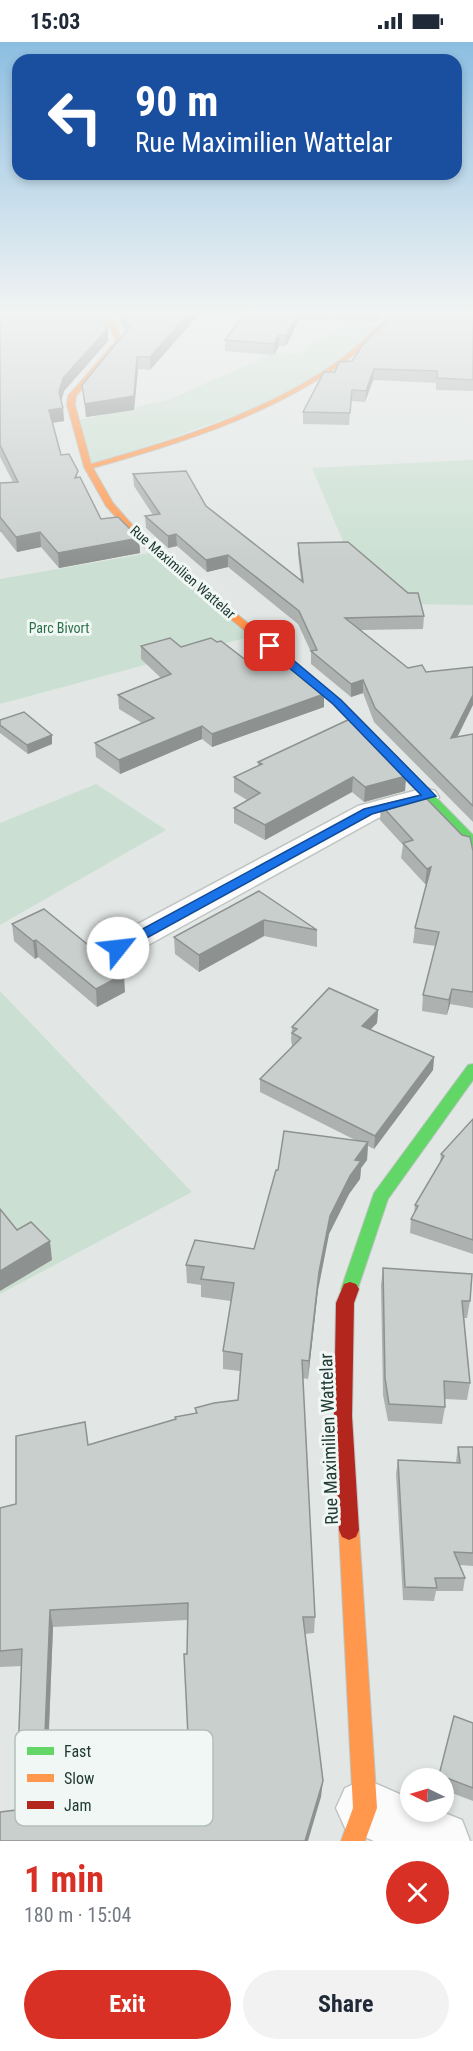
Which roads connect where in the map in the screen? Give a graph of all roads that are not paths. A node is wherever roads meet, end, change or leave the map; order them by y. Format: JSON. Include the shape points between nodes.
{"nodes":[{"id":1,"x":74,"y":394,"type":"edge"},
{"id":2,"x":284,"y":394,"type":"edge"},
{"id":3,"x":86,"y":462,"type":"junction"},
{"id":4,"x":430,"y":796,"type":"junction"},
{"id":5,"x":473,"y":842,"type":"edge"},
{"id":6,"x":118,"y":948,"type":"dead end"},
{"id":7,"x":473,"y":1069,"type":"edge"},
{"id":8,"x":359,"y":1824,"type":"edge"},
{"id":9,"x":441,"y":1841,"type":"edge"}],
"edges":[{"from":1,"to":3,"type":"street","name":"Rue Maximilien Wattelar","via":[[70,405]]},
{"from":2,"to":3,"type":"street","via":[[209,428]]},
{"from":3,"to":4,"type":"street","name":"Rue Maximilien Wattelar","via":[[109,504],[140,538],[337,702]]},
{"from":4,"to":5,"type":"street","name":"Rue Maximilien Wattelar"},
{"from":4,"to":6,"type":"street","via":[[368,812]]},
{"from":7,"to":8,"type":"street","name":"Rue Maximilien Wattelar","via":[[380,1197],[345,1303],[343,1416]]},
{"from":8,"to":9,"type":"street"}]}
